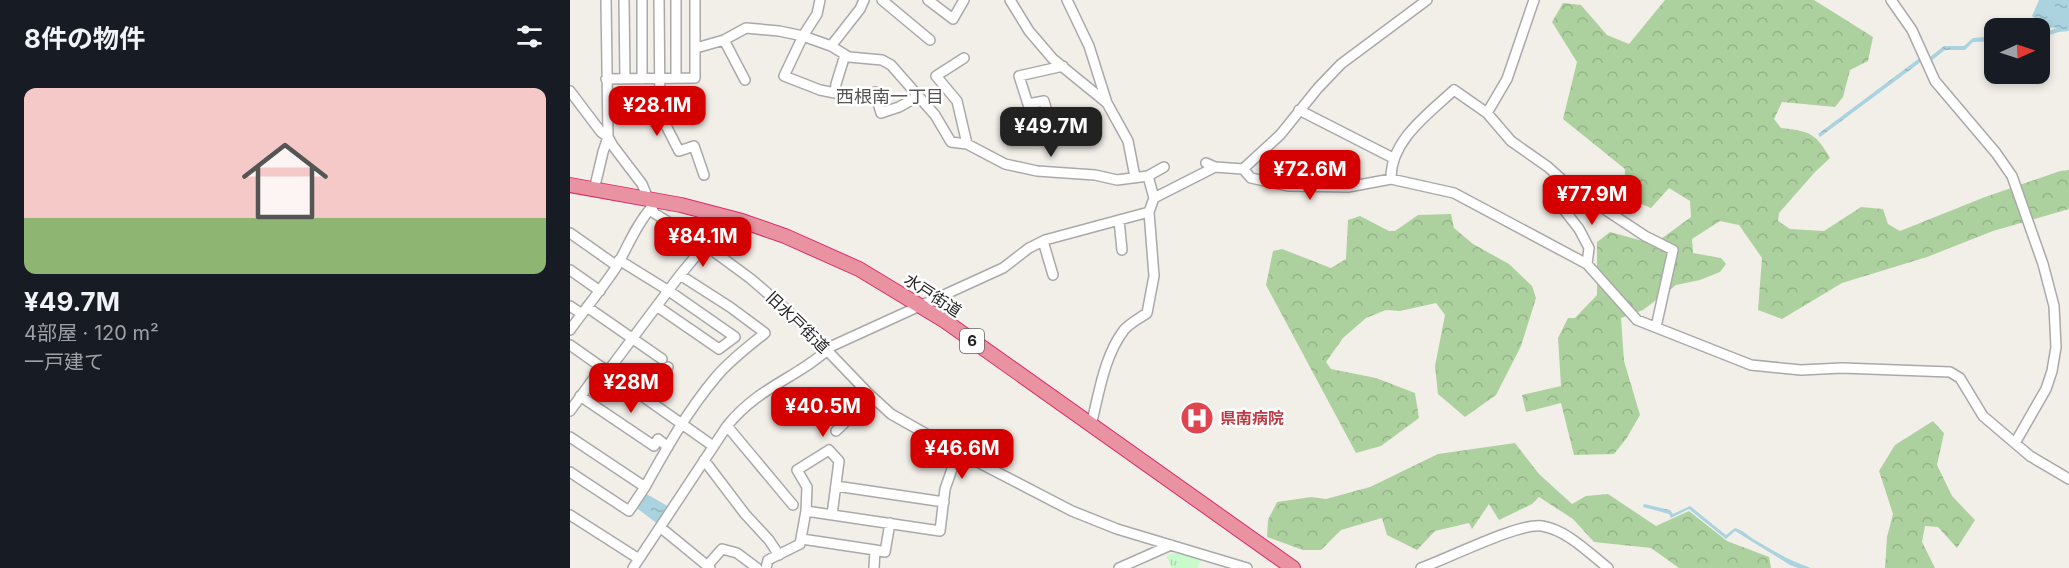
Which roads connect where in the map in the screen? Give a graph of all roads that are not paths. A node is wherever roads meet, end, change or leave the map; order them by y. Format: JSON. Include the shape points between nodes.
{"nodes":[{"id":1,"x":606,"y":0,"type":"edge"},
{"id":2,"x":624,"y":0,"type":"edge"},
{"id":3,"x":642,"y":0,"type":"edge"},
{"id":4,"x":659,"y":0,"type":"edge"},
{"id":5,"x":676,"y":0,"type":"edge"},
{"id":6,"x":696,"y":0,"type":"edge"},
{"id":7,"x":820,"y":0,"type":"edge"},
{"id":8,"x":864,"y":0,"type":"edge"},
{"id":9,"x":882,"y":0,"type":"edge"},
{"id":10,"x":928,"y":0,"type":"edge"},
{"id":11,"x":964,"y":0,"type":"edge"},
{"id":12,"x":1010,"y":0,"type":"edge"},
{"id":13,"x":1066,"y":0,"type":"edge"},
{"id":14,"x":1427,"y":0,"type":"edge"},
{"id":15,"x":1534,"y":0,"type":"edge"},
{"id":16,"x":1891,"y":0,"type":"edge"},
{"id":17,"x":803,"y":36,"type":"junction"},
{"id":18,"x":930,"y":39,"type":"dead end"},
{"id":19,"x":724,"y":40,"type":"junction"},
{"id":20,"x":831,"y":46,"type":"junction"},
{"id":21,"x":696,"y":48,"type":"junction"},
{"id":22,"x":845,"y":55,"type":"junction"},
{"id":23,"x":964,"y":58,"type":"dead end"},
{"id":24,"x":1063,"y":66,"type":"junction"},
{"id":25,"x":676,"y":78,"type":"junction"},
{"id":26,"x":606,"y":79,"type":"junction"},
{"id":27,"x":625,"y":79,"type":"junction"},
{"id":28,"x":642,"y":79,"type":"junction"},
{"id":29,"x":659,"y":79,"type":"junction"},
{"id":30,"x":745,"y":80,"type":"dead end"},
{"id":31,"x":570,"y":91,"type":"edge"},
{"id":32,"x":875,"y":92,"type":"dead end"},
{"id":33,"x":917,"y":97,"type":"junction"},
{"id":34,"x":1107,"y":103,"type":"junction"},
{"id":35,"x":1028,"y":104,"type":"dead end"},
{"id":36,"x":1299,"y":110,"type":"junction"},
{"id":37,"x":1487,"y":113,"type":"junction"},
{"id":38,"x":608,"y":137,"type":"junction"},
{"id":39,"x":967,"y":144,"type":"junction"},
{"id":40,"x":1394,"y":158,"type":"junction"},
{"id":41,"x":1206,"y":163,"type":"dead end"},
{"id":42,"x":1164,"y":167,"type":"dead end"},
{"id":43,"x":1215,"y":167,"type":"junction"},
{"id":44,"x":1243,"y":169,"type":"junction"},
{"id":45,"x":704,"y":175,"type":"dead end"},
{"id":46,"x":1148,"y":176,"type":"junction"},
{"id":47,"x":1135,"y":177,"type":"junction"},
{"id":48,"x":1391,"y":179,"type":"junction"},
{"id":49,"x":570,"y":185,"type":"edge"},
{"id":50,"x":1568,"y":185,"type":"junction"},
{"id":51,"x":594,"y":190,"type":"junction"},
{"id":52,"x":1154,"y":198,"type":"junction"},
{"id":53,"x":650,"y":204,"type":"junction"},
{"id":54,"x":1149,"y":212,"type":"junction"},
{"id":55,"x":1119,"y":220,"type":"junction"},
{"id":56,"x":570,"y":233,"type":"edge"},
{"id":57,"x":1043,"y":241,"type":"junction"},
{"id":58,"x":705,"y":245,"type":"junction"},
{"id":59,"x":1122,"y":250,"type":"dead end"},
{"id":60,"x":618,"y":263,"type":"junction"},
{"id":61,"x":1587,"y":264,"type":"junction"},
{"id":62,"x":570,"y":270,"type":"edge"},
{"id":63,"x":680,"y":275,"type":"junction"},
{"id":64,"x":1053,"y":275,"type":"dead end"},
{"id":65,"x":600,"y":291,"type":"junction"},
{"id":66,"x":669,"y":291,"type":"junction"},
{"id":67,"x":570,"y":306,"type":"edge"},
{"id":68,"x":921,"y":306,"type":"junction"},
{"id":69,"x":658,"y":307,"type":"junction"},
{"id":70,"x":585,"y":310,"type":"junction"},
{"id":71,"x":1656,"y":327,"type":"junction"},
{"id":72,"x":570,"y":330,"type":"edge"},
{"id":73,"x":632,"y":339,"type":"junction"},
{"id":74,"x":570,"y":345,"type":"edge"},
{"id":75,"x":827,"y":351,"type":"junction"},
{"id":76,"x":662,"y":359,"type":"dead end"},
{"id":77,"x":668,"y":367,"type":"dead end"},
{"id":78,"x":605,"y":369,"type":"junction"},
{"id":79,"x":868,"y":393,"type":"junction"},
{"id":80,"x":580,"y":396,"type":"junction"},
{"id":81,"x":648,"y":399,"type":"junction"},
{"id":82,"x":570,"y":411,"type":"edge"},
{"id":83,"x":683,"y":424,"type":"junction"},
{"id":84,"x":1091,"y":425,"type":"junction"},
{"id":85,"x":727,"y":426,"type":"junction"},
{"id":86,"x":836,"y":431,"type":"dead end"},
{"id":87,"x":570,"y":437,"type":"edge"},
{"id":88,"x":2015,"y":443,"type":"junction"},
{"id":89,"x":713,"y":446,"type":"junction"},
{"id":90,"x":668,"y":447,"type":"junction"},
{"id":91,"x":958,"y":452,"type":"junction"},
{"id":92,"x":705,"y":460,"type":"junction"},
{"id":93,"x":570,"y":472,"type":"edge"},
{"id":94,"x":2069,"y":479,"type":"edge"},
{"id":95,"x":836,"y":486,"type":"junction"},
{"id":96,"x":645,"y":487,"type":"junction"},
{"id":97,"x":944,"y":502,"type":"junction"},
{"id":98,"x":793,"y":505,"type":"dead end"},
{"id":99,"x":806,"y":511,"type":"junction"},
{"id":100,"x":570,"y":514,"type":"edge"},
{"id":101,"x":832,"y":515,"type":"junction"},
{"id":102,"x":890,"y":523,"type":"junction"},
{"id":103,"x":660,"y":527,"type":"junction"},
{"id":104,"x":802,"y":539,"type":"junction"},
{"id":105,"x":1171,"y":545,"type":"junction"},
{"id":106,"x":875,"y":550,"type":"junction"},
{"id":107,"x":779,"y":555,"type":"junction"},
{"id":108,"x":639,"y":559,"type":"junction"},
{"id":109,"x":709,"y":567,"type":"edge"},
{"id":110,"x":633,"y":568,"type":"edge"},
{"id":111,"x":757,"y":568,"type":"edge"},
{"id":112,"x":766,"y":568,"type":"edge"},
{"id":113,"x":874,"y":568,"type":"edge"},
{"id":114,"x":1119,"y":568,"type":"edge"},
{"id":115,"x":1247,"y":568,"type":"edge"},
{"id":116,"x":1293,"y":568,"type":"edge"},
{"id":117,"x":1421,"y":568,"type":"edge"},
{"id":118,"x":1608,"y":568,"type":"edge"}],
"edges":[{"from":1,"to":26,"type":"street"},
{"from":2,"to":27,"type":"street"},
{"from":3,"to":28,"type":"street"},
{"from":4,"to":29,"type":"street"},
{"from":5,"to":25,"type":"street"},
{"from":6,"to":21,"type":"street"},
{"from":7,"to":17,"type":"street","via":[[817,14]]},
{"from":8,"to":20,"type":"street"},
{"from":9,"to":18,"type":"street"},
{"from":10,"to":11,"type":"street","via":[[953,19]]},
{"from":12,"to":24,"type":"street","via":[[1029,31]]},
{"from":13,"to":34,"type":"street","via":[[1089,46]]},
{"from":14,"to":36,"type":"street","via":[[1341,64]]},
{"from":15,"to":37,"type":"street","via":[[1507,79]]},
{"from":16,"to":88,"type":"street","via":[[1912,30],[1935,81],[2012,176],[2043,264],[2054,306],[2056,347],[2046,389]]},
{"from":17,"to":19,"type":"street","via":[[746,28]]},
{"from":17,"to":20,"type":"street"},
{"from":17,"to":22,"type":"street","via":[[784,76],[836,93]]},
{"from":19,"to":21,"type":"street"},
{"from":19,"to":30,"type":"street"},
{"from":20,"to":22,"type":"street"},
{"from":21,"to":25,"type":"street","via":[[695,78]]},
{"from":22,"to":33,"type":"street","via":[[891,65]]},
{"from":23,"to":39,"type":"street","via":[[936,76],[957,101]]},
{"from":24,"to":34,"type":"street"},
{"from":24,"to":35,"type":"street","via":[[1019,76]]},
{"from":25,"to":29,"type":"street"},
{"from":26,"to":27,"type":"street"},
{"from":26,"to":38,"type":"street"},
{"from":27,"to":28,"type":"street"},
{"from":28,"to":29,"type":"street"},
{"from":29,"to":45,"type":"street","via":[[660,114],[679,151],[694,146]]},
{"from":31,"to":38,"type":"street"},
{"from":32,"to":33,"type":"street","via":[[880,113]]},
{"from":33,"to":39,"type":"street","via":[[935,115],[951,142]]},
{"from":34,"to":47,"type":"street","via":[[1128,141]]},
{"from":36,"to":40,"type":"street"},
{"from":36,"to":44,"type":"street","via":[[1280,135]]},
{"from":37,"to":40,"type":"street","via":[[1454,90],[1410,132]]},
{"from":37,"to":50,"type":"street","via":[[1511,141]]},
{"from":38,"to":51,"type":"street"},
{"from":38,"to":53,"type":"street","via":[[642,184]]},
{"from":39,"to":47,"type":"street","via":[[1005,164],[1037,171],[1117,180]]},
{"from":40,"to":48,"type":"street"},
{"from":41,"to":43,"type":"street"},
{"from":42,"to":46,"type":"street"},
{"from":43,"to":44,"type":"street"},
{"from":43,"to":52,"type":"street"},
{"from":44,"to":48,"type":"street","via":[[1251,178],[1288,186],[1348,187]]},
{"from":46,"to":47,"type":"street"},
{"from":46,"to":52,"type":"street"},
{"from":48,"to":61,"type":"street","via":[[1454,193]]},
{"from":49,"to":51,"type":"highway","name":"水戸街道","number":"6"},
{"from":50,"to":61,"type":"street","via":[[1565,211],[1589,248]]},
{"from":50,"to":71,"type":"street","via":[[1673,250]]},
{"from":51,"to":53,"type":"highway","name":"水戸街道","number":"6"},
{"from":52,"to":54,"type":"street"},
{"from":53,"to":58,"type":"street","name":"旧水戸街道","via":[[662,219]]},
{"from":53,"to":60,"type":"street"},
{"from":53,"to":68,"type":"highway","name":"水戸街道","number":"6","via":[[713,213],[785,236],[859,269]]},
{"from":54,"to":55,"type":"street"},
{"from":54,"to":84,"type":"street","via":[[1154,276],[1147,313],[1125,329],[1115,344]]},
{"from":55,"to":57,"type":"street"},
{"from":55,"to":59,"type":"street"},
{"from":56,"to":60,"type":"street"},
{"from":57,"to":64,"type":"street"},
{"from":57,"to":68,"type":"street","via":[[1003,268]]},
{"from":58,"to":63,"type":"street"},
{"from":58,"to":75,"type":"street","name":"旧水戸街道","via":[[751,279]]},
{"from":60,"to":65,"type":"street"},
{"from":60,"to":66,"type":"street","via":[[630,266]]},
{"from":61,"to":71,"type":"street","via":[[1637,320]]},
{"from":62,"to":65,"type":"street"},
{"from":63,"to":66,"type":"street"},
{"from":63,"to":83,"type":"street","via":[[765,333],[717,376]]},
{"from":65,"to":70,"type":"street"},
{"from":66,"to":69,"type":"street"},
{"from":66,"to":69,"type":"street","via":[[735,337],[719,349]]},
{"from":67,"to":70,"type":"street"},
{"from":68,"to":75,"type":"street"},
{"from":68,"to":84,"type":"highway","name":"水戸街道","number":"6"},
{"from":69,"to":73,"type":"street"},
{"from":70,"to":72,"type":"street"},
{"from":70,"to":73,"type":"street"},
{"from":71,"to":88,"type":"street","via":[[1751,365],[1801,370],[1950,372],[1960,378],[1983,416]]},
{"from":73,"to":76,"type":"street"},
{"from":73,"to":78,"type":"street"},
{"from":74,"to":78,"type":"street"},
{"from":75,"to":79,"type":"street","name":"旧水戸街道"},
{"from":75,"to":85,"type":"street","via":[[749,402]]},
{"from":77,"to":81,"type":"street"},
{"from":78,"to":80,"type":"street"},
{"from":78,"to":81,"type":"street"},
{"from":79,"to":86,"type":"street"},
{"from":79,"to":91,"type":"street","name":"旧水戸街道","via":[[891,414]]},
{"from":80,"to":82,"type":"street"},
{"from":80,"to":90,"type":"street","via":[[654,446],[658,440]]},
{"from":81,"to":83,"type":"street"},
{"from":83,"to":89,"type":"street"},
{"from":83,"to":90,"type":"street"},
{"from":84,"to":116,"type":"highway","name":"水戸街道","number":"6"},
{"from":85,"to":89,"type":"street"},
{"from":85,"to":98,"type":"street"},
{"from":87,"to":96,"type":"street"},
{"from":88,"to":94,"type":"street","via":[[2039,463]]},
{"from":89,"to":92,"type":"street"},
{"from":90,"to":96,"type":"street"},
{"from":91,"to":97,"type":"street"},
{"from":91,"to":105,"type":"street","name":"旧水戸街道","via":[[1072,511]]},
{"from":92,"to":103,"type":"street"},
{"from":92,"to":107,"type":"street"},
{"from":93,"to":96,"type":"street","via":[[629,511]]},
{"from":95,"to":97,"type":"street"},
{"from":95,"to":99,"type":"street","via":[[839,461],[829,450],[797,470],[807,487]]},
{"from":95,"to":101,"type":"street"},
{"from":97,"to":102,"type":"street","via":[[940,531]]},
{"from":99,"to":101,"type":"street"},
{"from":99,"to":104,"type":"street"},
{"from":100,"to":108,"type":"street"},
{"from":101,"to":102,"type":"street"},
{"from":102,"to":106,"type":"street","via":[[885,552]]},
{"from":103,"to":108,"type":"street"},
{"from":103,"to":109,"type":"street"},
{"from":104,"to":106,"type":"street"},
{"from":104,"to":107,"type":"street"},
{"from":105,"to":114,"type":"street"},
{"from":105,"to":115,"type":"street","name":"旧水戸街道"},
{"from":106,"to":113,"type":"street"},
{"from":107,"to":112,"type":"street","via":[[768,560]]},
{"from":108,"to":110,"type":"street"},
{"from":109,"to":111,"type":"street","via":[[722,549],[737,553]]},
{"from":117,"to":118,"type":"street","via":[[1533,525],[1560,532]]}]}
